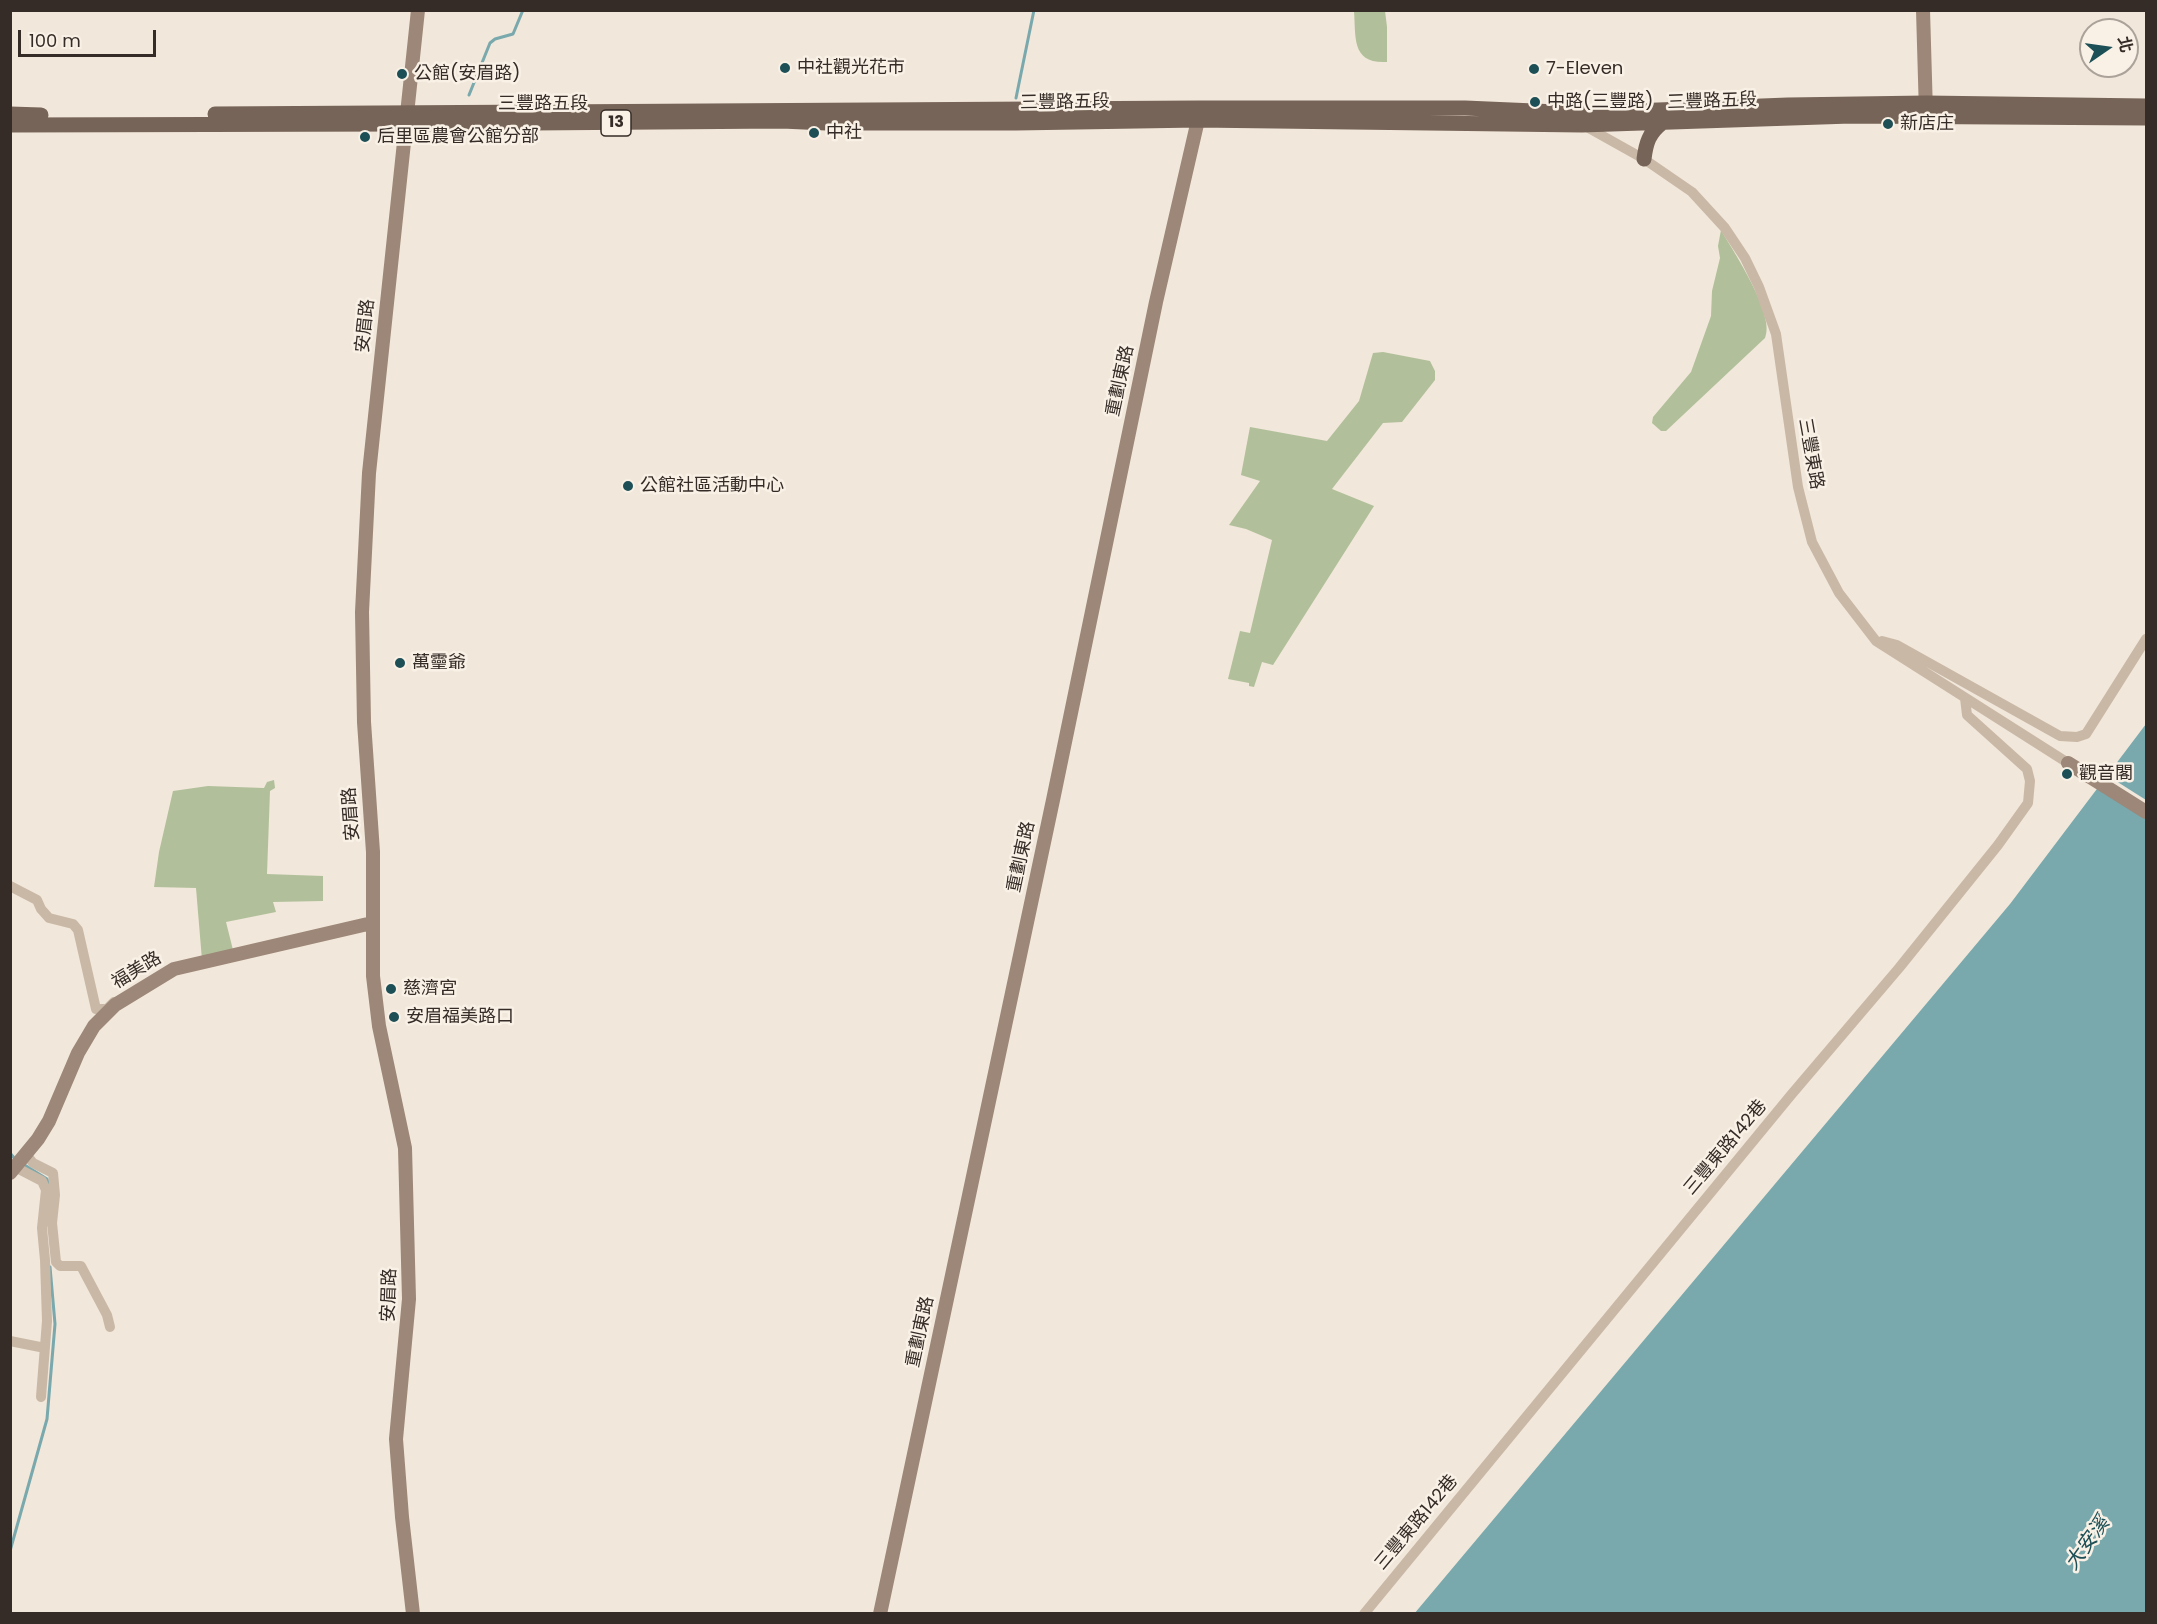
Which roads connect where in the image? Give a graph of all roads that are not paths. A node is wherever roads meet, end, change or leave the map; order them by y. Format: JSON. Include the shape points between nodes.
{"nodes":[{"id":1,"x":418,"y":10,"type":"edge"},
{"id":2,"x":1923,"y":10,"type":"edge"},
{"id":3,"x":2146,"y":98,"type":"edge"},
{"id":4,"x":2146,"y":106,"type":"edge"},
{"id":5,"x":1926,"y":109,"type":"junction"},
{"id":6,"x":2118,"y":112,"type":"junction"},
{"id":7,"x":10,"y":114,"type":"edge"},
{"id":8,"x":1198,"y":114,"type":"junction"},
{"id":9,"x":406,"y":118,"type":"junction"},
{"id":10,"x":2146,"y":118,"type":"edge"},
{"id":11,"x":1581,"y":119,"type":"junction"},
{"id":12,"x":1662,"y":123,"type":"junction"},
{"id":13,"x":10,"y":125,"type":"edge"},
{"id":14,"x":2146,"y":126,"type":"edge"},
{"id":15,"x":1644,"y":159,"type":"junction"},
{"id":16,"x":2146,"y":639,"type":"edge"},
{"id":17,"x":1876,"y":641,"type":"junction"},
{"id":18,"x":1965,"y":698,"type":"junction"},
{"id":19,"x":2067,"y":763,"type":"joint"},
{"id":20,"x":2146,"y":812,"type":"edge"},
{"id":21,"x":10,"y":885,"type":"edge"},
{"id":22,"x":372,"y":923,"type":"junction"},
{"id":23,"x":118,"y":1004,"type":"junction"},
{"id":24,"x":26,"y":1154,"type":"junction"},
{"id":25,"x":13,"y":1170,"type":"edge"},
{"id":26,"x":110,"y":1327,"type":"dead end"},
{"id":27,"x":10,"y":1341,"type":"edge"},
{"id":28,"x":45,"y":1348,"type":"junction"},
{"id":29,"x":41,"y":1397,"type":"dead end"},
{"id":30,"x":413,"y":1614,"type":"edge"},
{"id":31,"x":880,"y":1614,"type":"edge"},
{"id":32,"x":1364,"y":1614,"type":"edge"}],
"edges":[{"from":1,"to":9,"type":"street","name":"安眉路"},
{"from":2,"to":5,"type":"street"},
{"from":3,"to":6,"type":"street"},
{"from":4,"to":6,"type":"main road","number":"13"},
{"from":5,"to":6,"type":"main road","name":"三豐路五段","number":"13"},
{"from":5,"to":11,"type":"main road","name":"三豐路五段","number":"13","via":[[1788,105]]},
{"from":5,"to":12,"type":"main road","name":"三豐路五段","number":"13","via":[[1851,116]]},
{"from":6,"to":10,"type":"main road","number":"13"},
{"from":6,"to":14,"type":"street"},
{"from":7,"to":9,"type":"main road","name":"三豐路五段","number":"13"},
{"from":8,"to":9,"type":"main road","name":"三豐路五段","number":"13"},
{"from":8,"to":11,"type":"main road","name":"三豐路五段","number":"13","via":[[1465,108]]},
{"from":8,"to":31,"type":"street","name":"重劃東路"},
{"from":9,"to":13,"type":"main road","name":"三豐路五段","number":"13"},
{"from":9,"to":22,"type":"street","name":"安眉路","via":[[366,513],[362,612],[364,722],[373,852]]},
{"from":11,"to":12,"type":"main road","name":"三豐路五段","number":"13"},
{"from":11,"to":15,"type":"street","name":"三豐東路"},
{"from":12,"to":15,"type":"main road","via":[[1650,134]]},
{"from":15,"to":17,"type":"street","name":"三豐東路","via":[[1692,192],[1725,228],[1759,287],[1776,334],[1798,487],[1812,542],[1839,593]]},
{"from":16,"to":17,"type":"street","via":[[2086,734],[2077,737],[2060,736],[1897,645]]},
{"from":17,"to":18,"type":"street","name":"三豐東路"},
{"from":18,"to":19,"type":"street","name":"三豐東路"},
{"from":18,"to":32,"type":"street","name":"三豐東路142巷","via":[[1967,715],[2027,769],[2028,803],[1857,1020]]},
{"from":19,"to":20,"type":"street"},
{"from":21,"to":23,"type":"street","via":[[37,900],[49,918],[73,924],[78,930],[96,1009]]},
{"from":22,"to":23,"type":"street","name":"福美路","via":[[174,969]]},
{"from":22,"to":30,"type":"street","name":"安眉路","via":[[379,1026],[405,1148],[409,1299],[396,1439]]},
{"from":23,"to":24,"type":"street","name":"福美路","via":[[94,1026],[49,1121]]},
{"from":24,"to":25,"type":"street","name":"福美路"},
{"from":24,"to":26,"type":"street","via":[[33,1163],[53,1173],[56,1263],[81,1266],[108,1315]]},
{"from":25,"to":28,"type":"street","via":[[42,1181],[46,1190],[42,1228]]},
{"from":27,"to":28,"type":"street"},
{"from":28,"to":29,"type":"street"}]}
